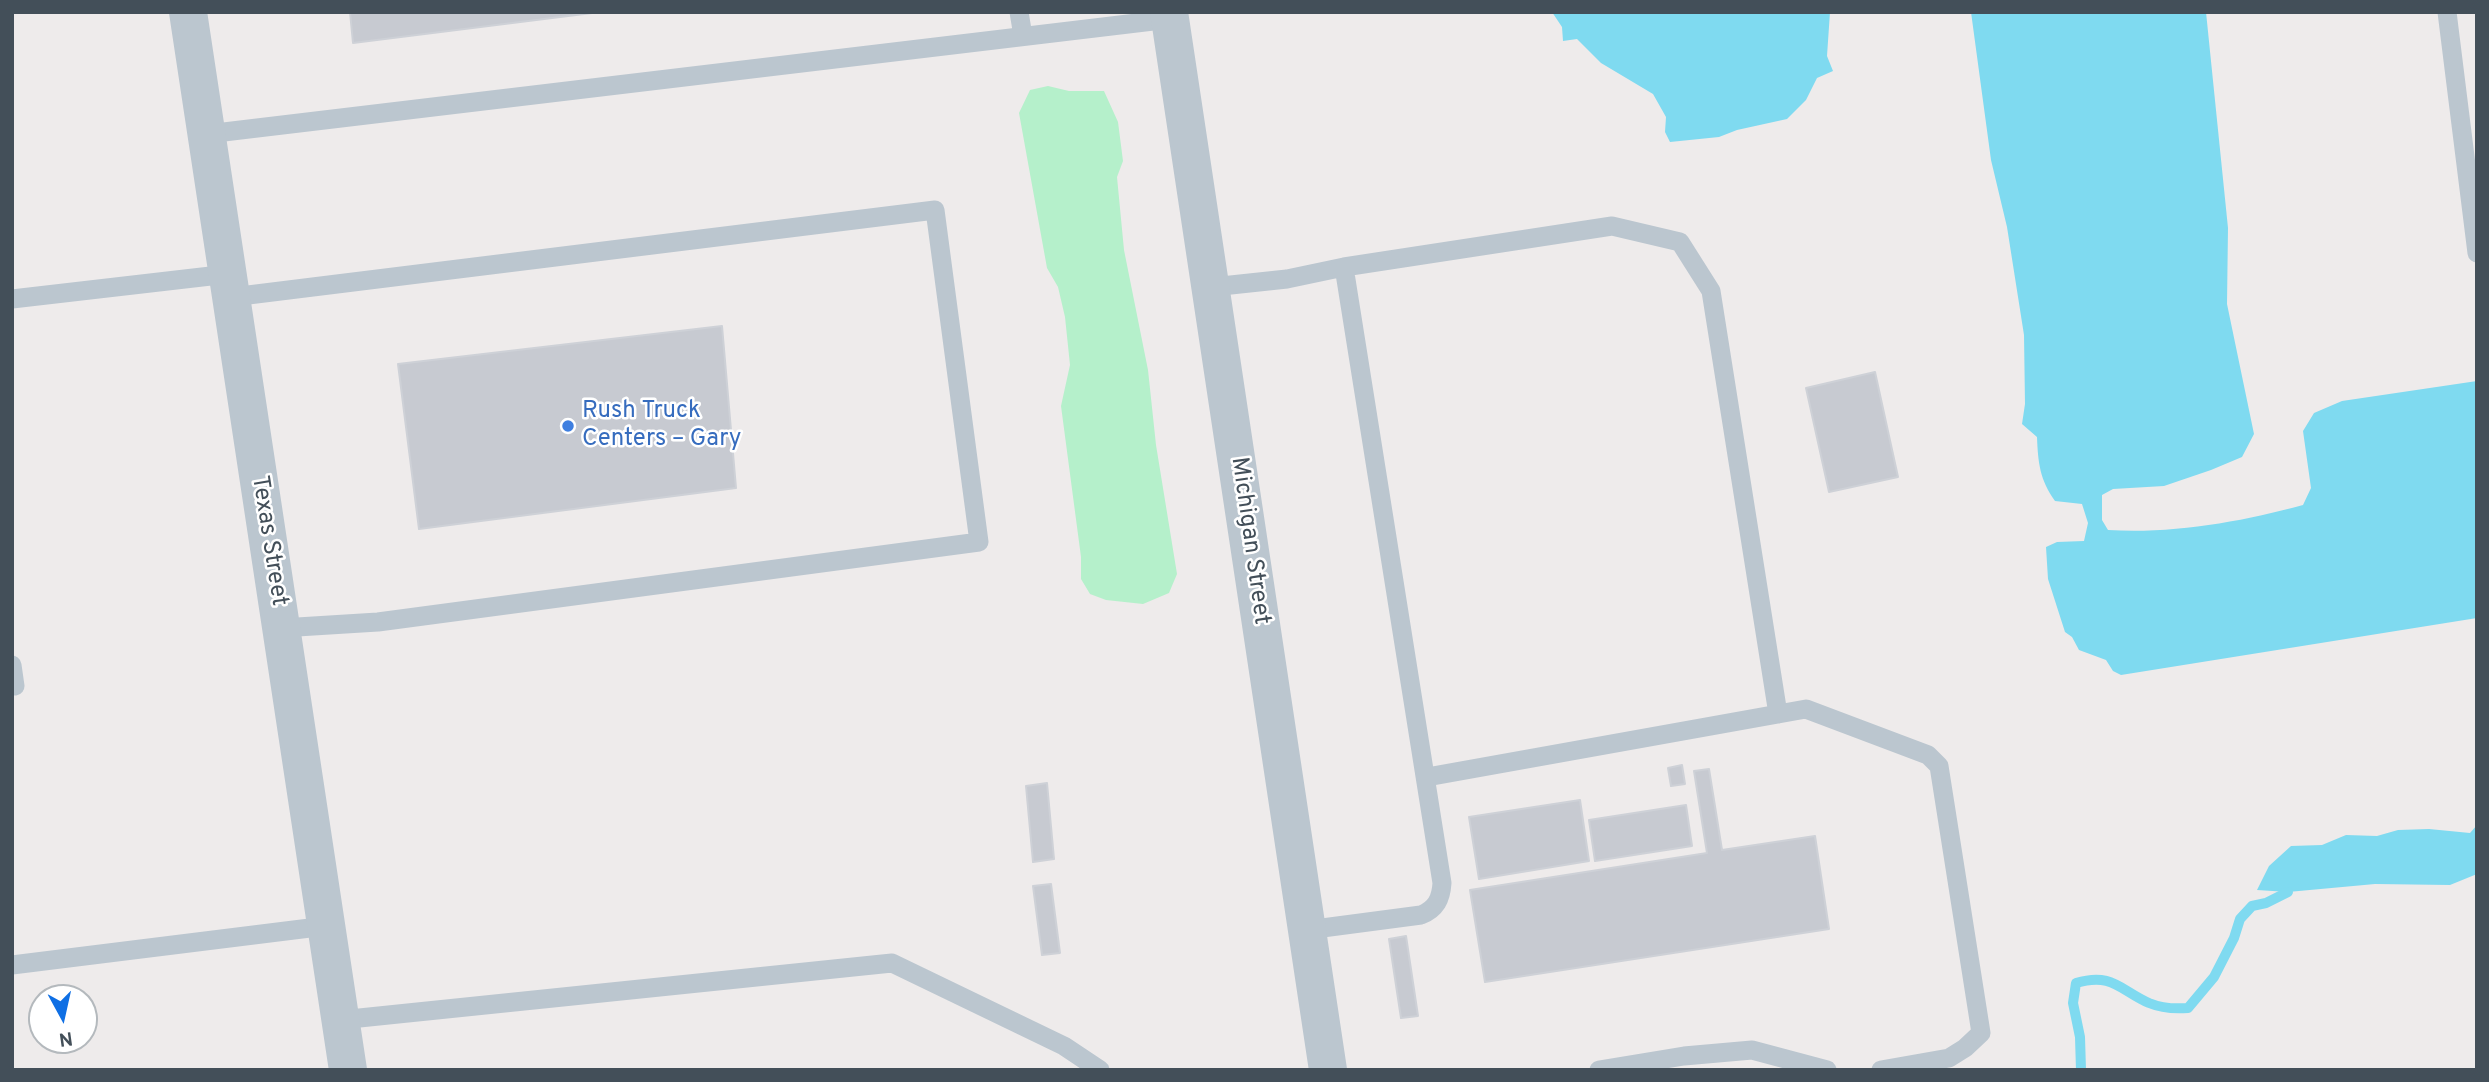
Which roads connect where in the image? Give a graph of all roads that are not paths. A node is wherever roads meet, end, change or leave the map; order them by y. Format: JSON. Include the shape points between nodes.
{"nodes":[{"id":1,"x":188,"y":12,"type":"edge"},
{"id":2,"x":1019,"y":12,"type":"edge"},
{"id":3,"x":2447,"y":12,"type":"edge"},
{"id":4,"x":1169,"y":15,"type":"edge"},
{"id":5,"x":1023,"y":36,"type":"junction"},
{"id":6,"x":207,"y":134,"type":"junction"},
{"id":7,"x":2477,"y":253,"type":"edge"},
{"id":8,"x":1344,"y":267,"type":"junction"},
{"id":9,"x":230,"y":285,"type":"junction"},
{"id":10,"x":1212,"y":287,"type":"junction"},
{"id":11,"x":12,"y":299,"type":"edge"},
{"id":12,"x":281,"y":628,"type":"junction"},
{"id":13,"x":12,"y":665,"type":"edge"},
{"id":14,"x":12,"y":686,"type":"edge"},
{"id":15,"x":1778,"y":715,"type":"junction"},
{"id":16,"x":1427,"y":777,"type":"junction"},
{"id":17,"x":326,"y":926,"type":"junction"},
{"id":18,"x":1307,"y":930,"type":"junction"},
{"id":19,"x":12,"y":965,"type":"edge"},
{"id":20,"x":340,"y":1020,"type":"junction"},
{"id":21,"x":348,"y":1070,"type":"edge"},
{"id":22,"x":1100,"y":1070,"type":"edge"},
{"id":23,"x":1328,"y":1070,"type":"edge"},
{"id":24,"x":1599,"y":1070,"type":"edge"},
{"id":25,"x":1827,"y":1070,"type":"edge"},
{"id":26,"x":1881,"y":1070,"type":"edge"}],
"edges":[{"from":1,"to":6,"type":"street","name":"Texas Street"},
{"from":2,"to":5,"type":"lane"},
{"from":3,"to":7,"type":"lane"},
{"from":4,"to":5,"type":"lane"},
{"from":4,"to":10,"type":"street","name":"Michigan Street"},
{"from":5,"to":6,"type":"lane"},
{"from":6,"to":9,"type":"street","name":"Texas Street"},
{"from":8,"to":10,"type":"lane"},
{"from":8,"to":15,"type":"lane","via":[[1612,226],[1680,242],[1711,291]]},
{"from":8,"to":16,"type":"lane"},
{"from":9,"to":11,"type":"lane"},
{"from":9,"to":12,"type":"street","name":"Texas Street"},
{"from":9,"to":12,"type":"lane","via":[[935,210],[979,542],[378,622]]},
{"from":10,"to":18,"type":"street","name":"Michigan Street"},
{"from":12,"to":17,"type":"street","name":"Texas Street"},
{"from":13,"to":14,"type":"lane"},
{"from":15,"to":16,"type":"lane"},
{"from":15,"to":26,"type":"lane","via":[[1806,709],[1928,755],[1939,766],[1980,1034],[1949,1058]]},
{"from":16,"to":18,"type":"lane","via":[[1442,883],[1431,911]]},
{"from":17,"to":19,"type":"lane"},
{"from":17,"to":20,"type":"street","name":"Texas Street"},
{"from":18,"to":23,"type":"street","name":"Michigan Street"},
{"from":20,"to":21,"type":"street","name":"Texas Street"},
{"from":20,"to":22,"type":"lane","via":[[892,963],[1064,1046]]},
{"from":24,"to":25,"type":"lane","via":[[1752,1050]]}]}
